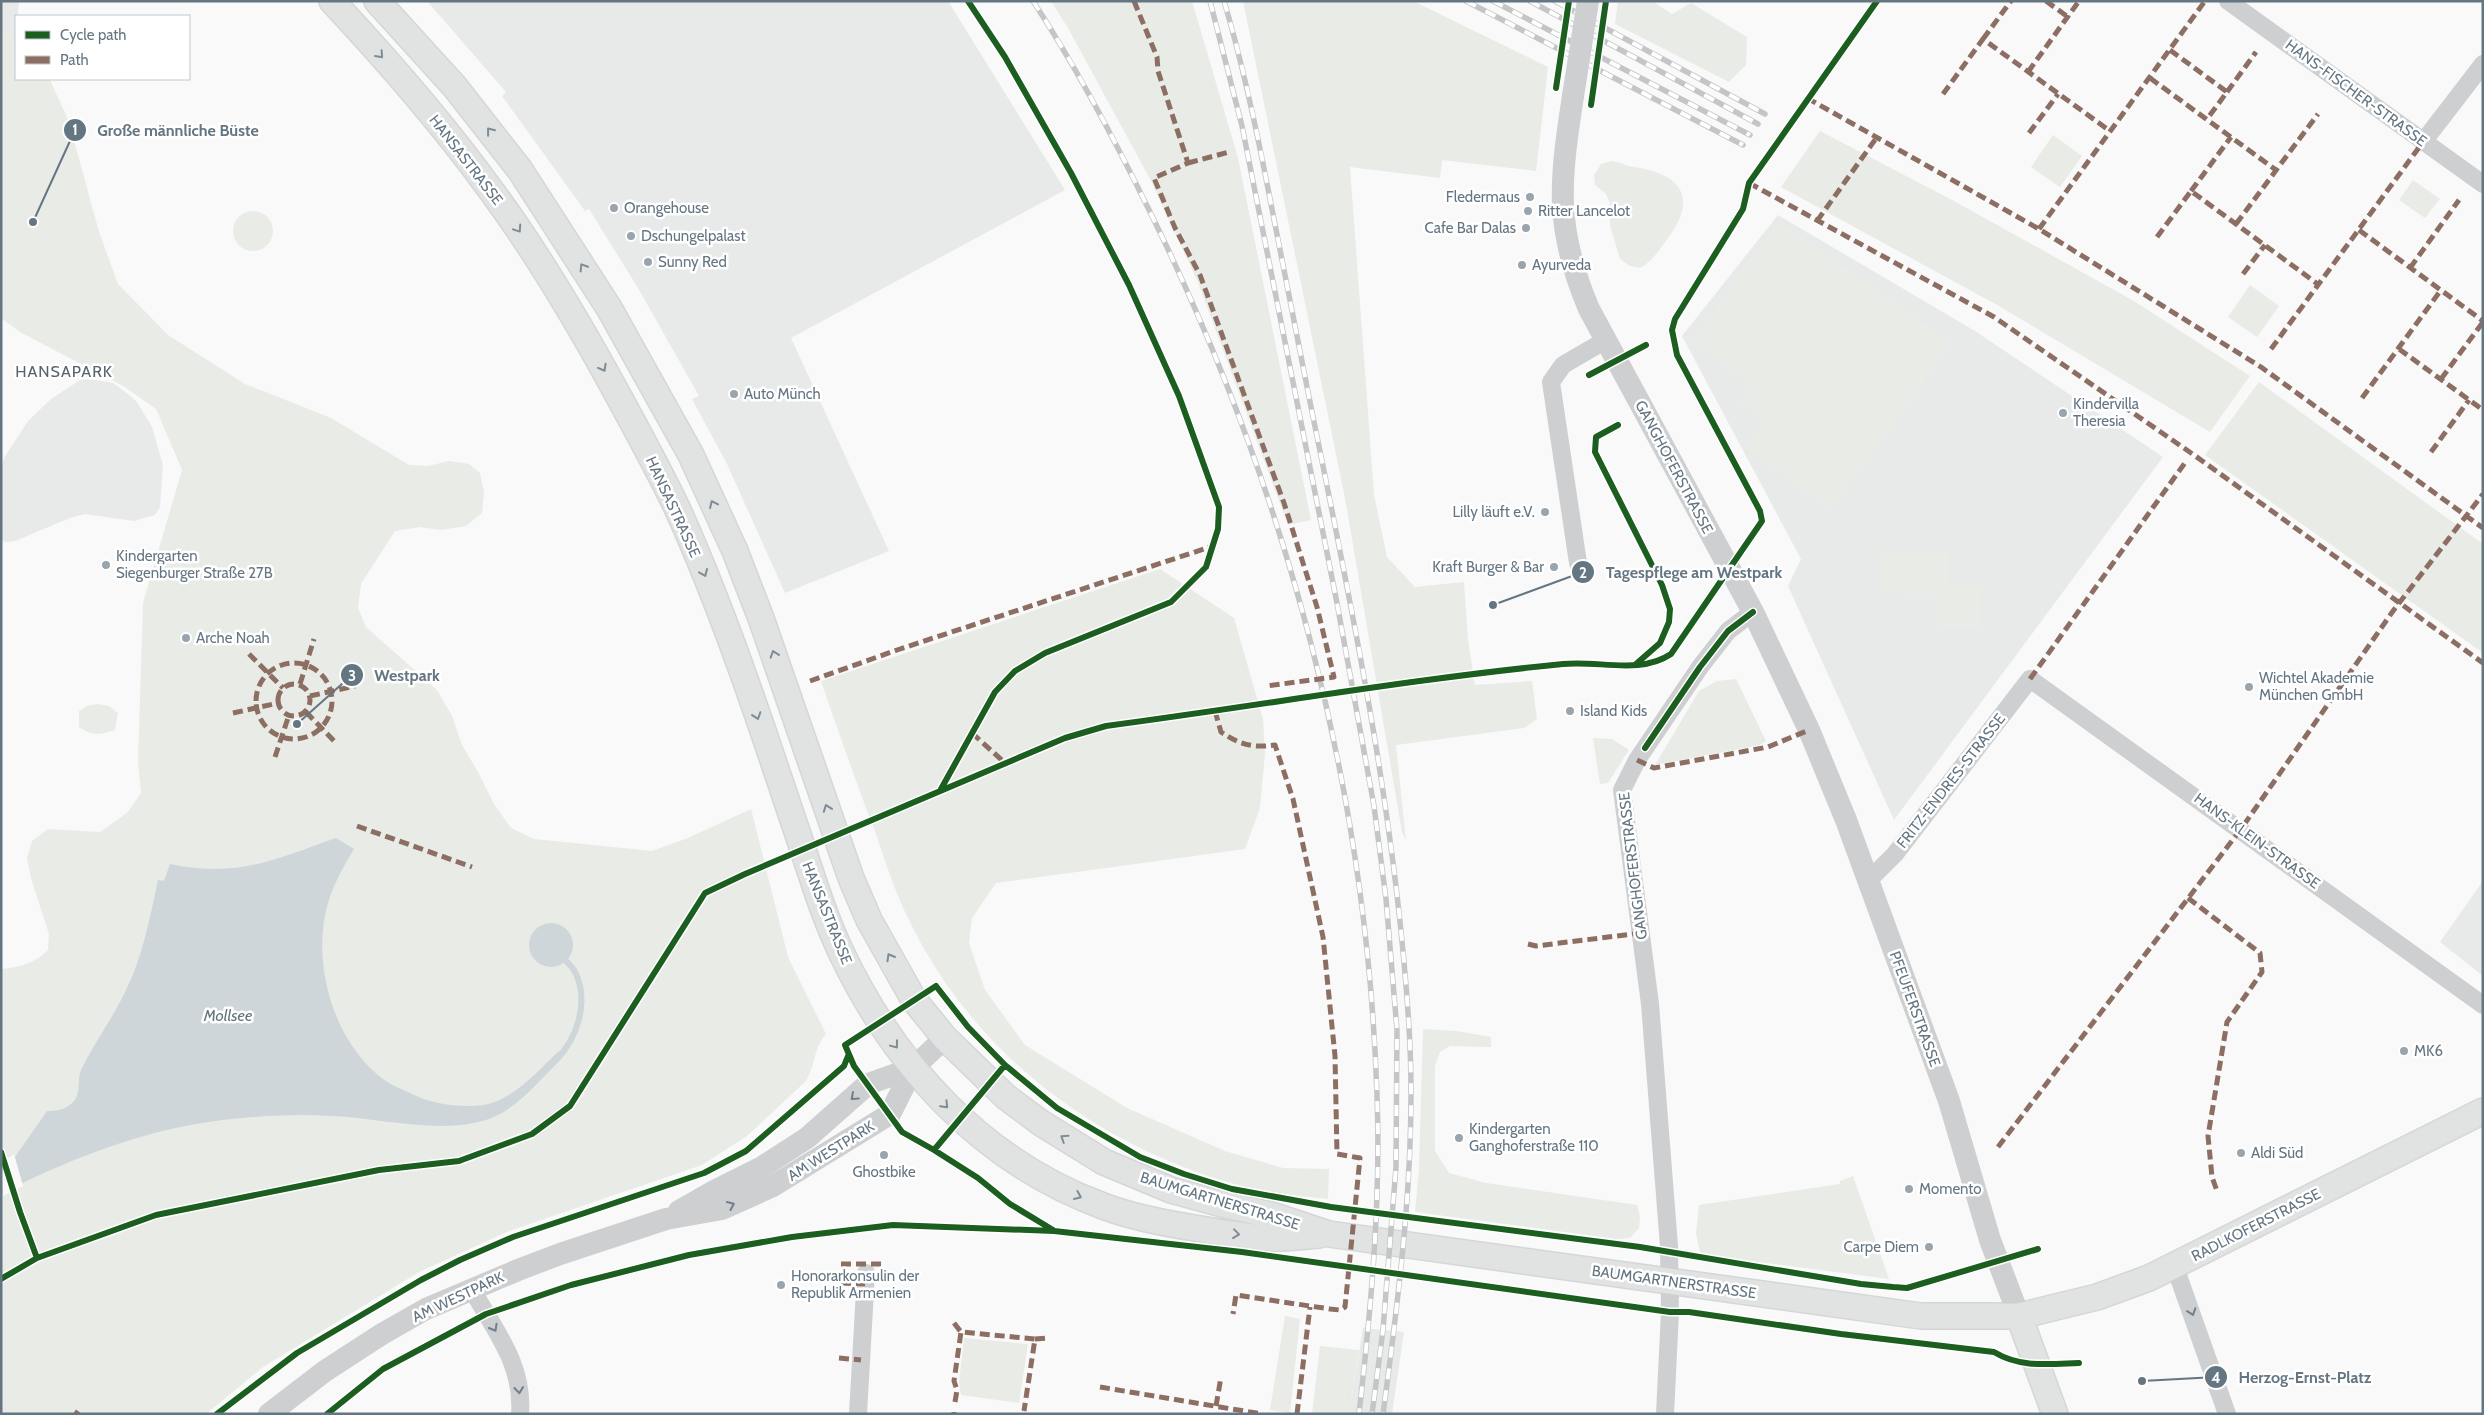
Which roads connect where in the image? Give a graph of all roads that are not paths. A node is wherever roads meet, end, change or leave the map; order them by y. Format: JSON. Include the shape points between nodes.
{"nodes":[{"id":1,"x":332,"y":1,"type":"edge"},
{"id":2,"x":377,"y":1,"type":"edge"},
{"id":3,"x":1588,"y":1,"type":"edge"},
{"id":4,"x":2228,"y":1,"type":"edge"},
{"id":5,"x":2483,"y":64,"type":"edge"},
{"id":6,"x":2424,"y":142,"type":"junction"},
{"id":7,"x":2483,"y":184,"type":"edge"},
{"id":8,"x":1606,"y":340,"type":"junction"},
{"id":9,"x":1578,"y":563,"type":"dead end"},
{"id":10,"x":1753,"y":612,"type":"junction"},
{"id":11,"x":2030,"y":679,"type":"joint"},
{"id":12,"x":1869,"y":880,"type":"junction"},
{"id":13,"x":2483,"y":1005,"type":"edge"},
{"id":14,"x":945,"y":1038,"type":"junction"},
{"id":15,"x":913,"y":1068,"type":"junction"},
{"id":16,"x":2483,"y":1111,"type":"edge"},
{"id":17,"x":666,"y":1219,"type":"junction"},
{"id":18,"x":1329,"y":1234,"type":"junction"},
{"id":19,"x":2175,"y":1267,"type":"junction"},
{"id":20,"x":866,"y":1273,"type":"dead end"},
{"id":21,"x":1670,"y":1282,"type":"junction"},
{"id":22,"x":472,"y":1289,"type":"junction"},
{"id":23,"x":2019,"y":1316,"type":"junction"},
{"id":24,"x":270,"y":1414,"type":"edge"},
{"id":25,"x":520,"y":1414,"type":"edge"},
{"id":26,"x":858,"y":1414,"type":"edge"},
{"id":27,"x":1664,"y":1414,"type":"edge"},
{"id":28,"x":2055,"y":1414,"type":"edge"},
{"id":29,"x":2227,"y":1414,"type":"edge"}],
"edges":[{"from":1,"to":15,"type":"main road","name":"HANSASTRASSE","one_way":true,"via":[[392,68],[491,189],[549,275],[609,378],[677,508],[730,637],[811,878],[837,943],[878,1022]]},
{"from":14,"to":2,"type":"main road","one_way":true,"via":[[914,1000],[869,920],[851,878],[762,621],[735,551],[691,455],[610,308],[520,170],[455,87]]},
{"from":3,"to":8,"type":"street","name":"GANGHOFERSTRASSE","bridge":true,"via":[[1563,161],[1562,212],[1576,278]]},
{"from":4,"to":6,"type":"street","name":"HANS-FISCHER-STRASSE"},
{"from":5,"to":6,"type":"street"},
{"from":6,"to":7,"type":"street","name":"HANS-FISCHER-STRASSE"},
{"from":8,"to":9,"type":"street","via":[[1563,365],[1551,382]]},
{"from":8,"to":10,"type":"street","name":"GANGHOFERSTRASSE"},
{"from":10,"to":12,"type":"street","name":"PFEUFERSTRASSE","via":[[1810,730]]},
{"from":10,"to":21,"type":"street","name":"GANGHOFERSTRASSE","via":[[1728,631],[1700,667],[1624,781],[1622,790],[1650,1004]]},
{"from":11,"to":12,"type":"street","name":"FRITZ-ENDRES-STRASSE","via":[[1895,854]]},
{"from":11,"to":13,"type":"street","name":"HANS-KLEIN-STRASSE"},
{"from":12,"to":23,"type":"street","name":"PFEUFERSTRASSE","via":[[1949,1101],[1990,1240]]},
{"from":14,"to":15,"type":"street","name":"AM WESTPARK"},
{"from":18,"to":14,"type":"main road","name":"BAUMGARTNERSTRASSE","one_way":true,"via":[[1272,1215],[1172,1190],[1104,1162],[1057,1134],[1006,1097]]},
{"from":15,"to":17,"type":"street","name":"AM WESTPARK","one_way":true,"via":[[868,1084],[807,1138],[762,1167]]},
{"from":17,"to":15,"type":"street","name":"AM WESTPARK","one_way":true,"via":[[722,1209],[805,1168],[890,1114]]},
{"from":15,"to":18,"type":"main road","name":"BAUMGARTNERSTRASSE","one_way":true,"via":[[960,1120],[986,1141],[1052,1184],[1104,1207],[1158,1222],[1269,1238]]},
{"from":16,"to":19,"type":"main road","name":"RADLKOFERSTRASSE"},
{"from":17,"to":22,"type":"street","name":"AM WESTPARK","via":[[560,1254]]},
{"from":18,"to":21,"type":"main road","name":"BAUMGARTNERSTRASSE"},
{"from":19,"to":23,"type":"main road","name":"RADLKOFERSTRASSE","via":[[2096,1297]]},
{"from":19,"to":29,"type":"street","one_way":true},
{"from":20,"to":26,"type":"street"},
{"from":21,"to":23,"type":"main road","name":"BAUMGARTNERSTRASSE","via":[[1921,1316]]},
{"from":21,"to":27,"type":"street","name":"GANGHOFERSTRASSE"},
{"from":22,"to":24,"type":"street","name":"AM WESTPARK","via":[[426,1309],[382,1334],[325,1371]]},
{"from":22,"to":25,"type":"street","one_way":true,"via":[[516,1367]]},
{"from":23,"to":28,"type":"main road","name":"PFEUFERSTRASSE"}]}
